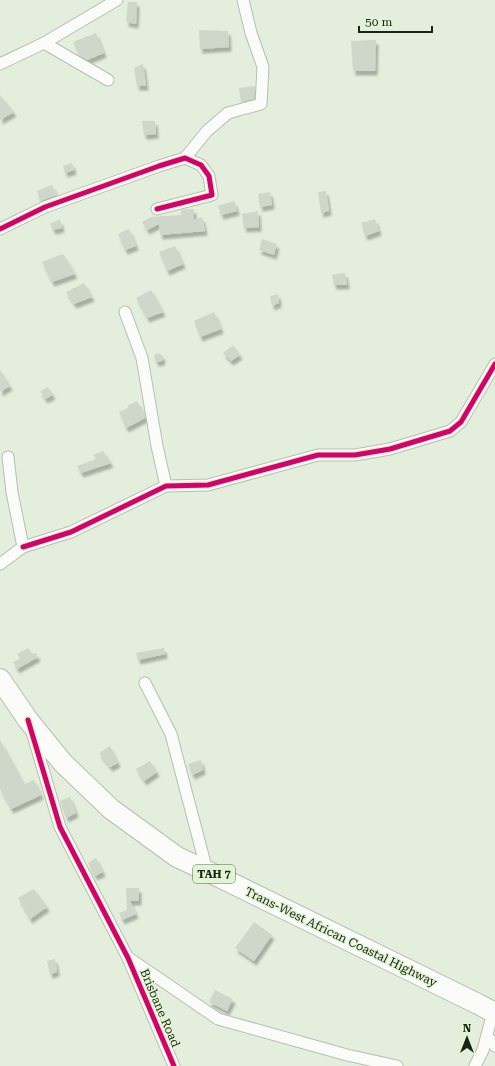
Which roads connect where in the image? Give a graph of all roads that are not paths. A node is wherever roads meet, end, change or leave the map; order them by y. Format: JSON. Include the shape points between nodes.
{"nodes":[{"id":1,"x":117,"y":0,"type":"edge"},
{"id":2,"x":242,"y":0,"type":"edge"},
{"id":3,"x":44,"y":43,"type":"junction"},
{"id":4,"x":0,"y":64,"type":"edge"},
{"id":5,"x":108,"y":80,"type":"dead end"},
{"id":6,"x":185,"y":158,"type":"junction"},
{"id":7,"x":157,"y":209,"type":"dead end"},
{"id":8,"x":0,"y":229,"type":"edge"},
{"id":9,"x":125,"y":312,"type":"dead end"},
{"id":10,"x":495,"y":364,"type":"edge"},
{"id":11,"x":8,"y":457,"type":"dead end"},
{"id":12,"x":166,"y":486,"type":"junction"},
{"id":13,"x":23,"y":547,"type":"junction"},
{"id":14,"x":0,"y":564,"type":"edge"},
{"id":15,"x":0,"y":679,"type":"edge"},
{"id":16,"x":145,"y":683,"type":"dead end"},
{"id":17,"x":28,"y":720,"type":"junction"},
{"id":18,"x":207,"y":871,"type":"junction"},
{"id":19,"x":128,"y":958,"type":"junction"},
{"id":20,"x":494,"y":1013,"type":"edge"},
{"id":21,"x":486,"y":1036,"type":"junction"},
{"id":22,"x":495,"y":1046,"type":"edge"},
{"id":23,"x":174,"y":1066,"type":"edge"},
{"id":24,"x":397,"y":1066,"type":"edge"},
{"id":25,"x":475,"y":1066,"type":"edge"}],
"edges":[{"from":1,"to":3,"type":"street"},
{"from":2,"to":6,"type":"street","via":[[263,67],[261,104],[228,114],[207,131]]},
{"from":3,"to":4,"type":"street"},
{"from":3,"to":5,"type":"street"},
{"from":6,"to":7,"type":"street","via":[[205,170],[209,176],[212,195]]},
{"from":6,"to":8,"type":"street","via":[[45,207]]},
{"from":9,"to":12,"type":"street","via":[[142,358]]},
{"from":10,"to":12,"type":"street","via":[[461,422],[450,431],[390,449],[355,455],[318,455],[208,485]]},
{"from":11,"to":13,"type":"street"},
{"from":12,"to":13,"type":"street","via":[[71,532]]},
{"from":13,"to":14,"type":"street"},
{"from":15,"to":17,"type":"highway","name":"Trans-West African Coastal Highway","number":"TAH 7"},
{"from":16,"to":18,"type":"street","via":[[171,734]]},
{"from":17,"to":18,"type":"highway","name":"Trans-West African Coastal Highway","number":"TAH 7","via":[[63,763],[111,809],[178,857]]},
{"from":17,"to":19,"type":"street","name":"Brisbane Road","via":[[60,827]]},
{"from":18,"to":20,"type":"highway","name":"Trans-West African Coastal Highway","number":"TAH 7"},
{"from":19,"to":23,"type":"street","name":"Brisbane Road"},
{"from":19,"to":24,"type":"street","via":[[218,1019],[347,1055]]},
{"from":20,"to":21,"type":"street"},
{"from":21,"to":22,"type":"street"},
{"from":21,"to":25,"type":"street","via":[[483,1050]]}]}
